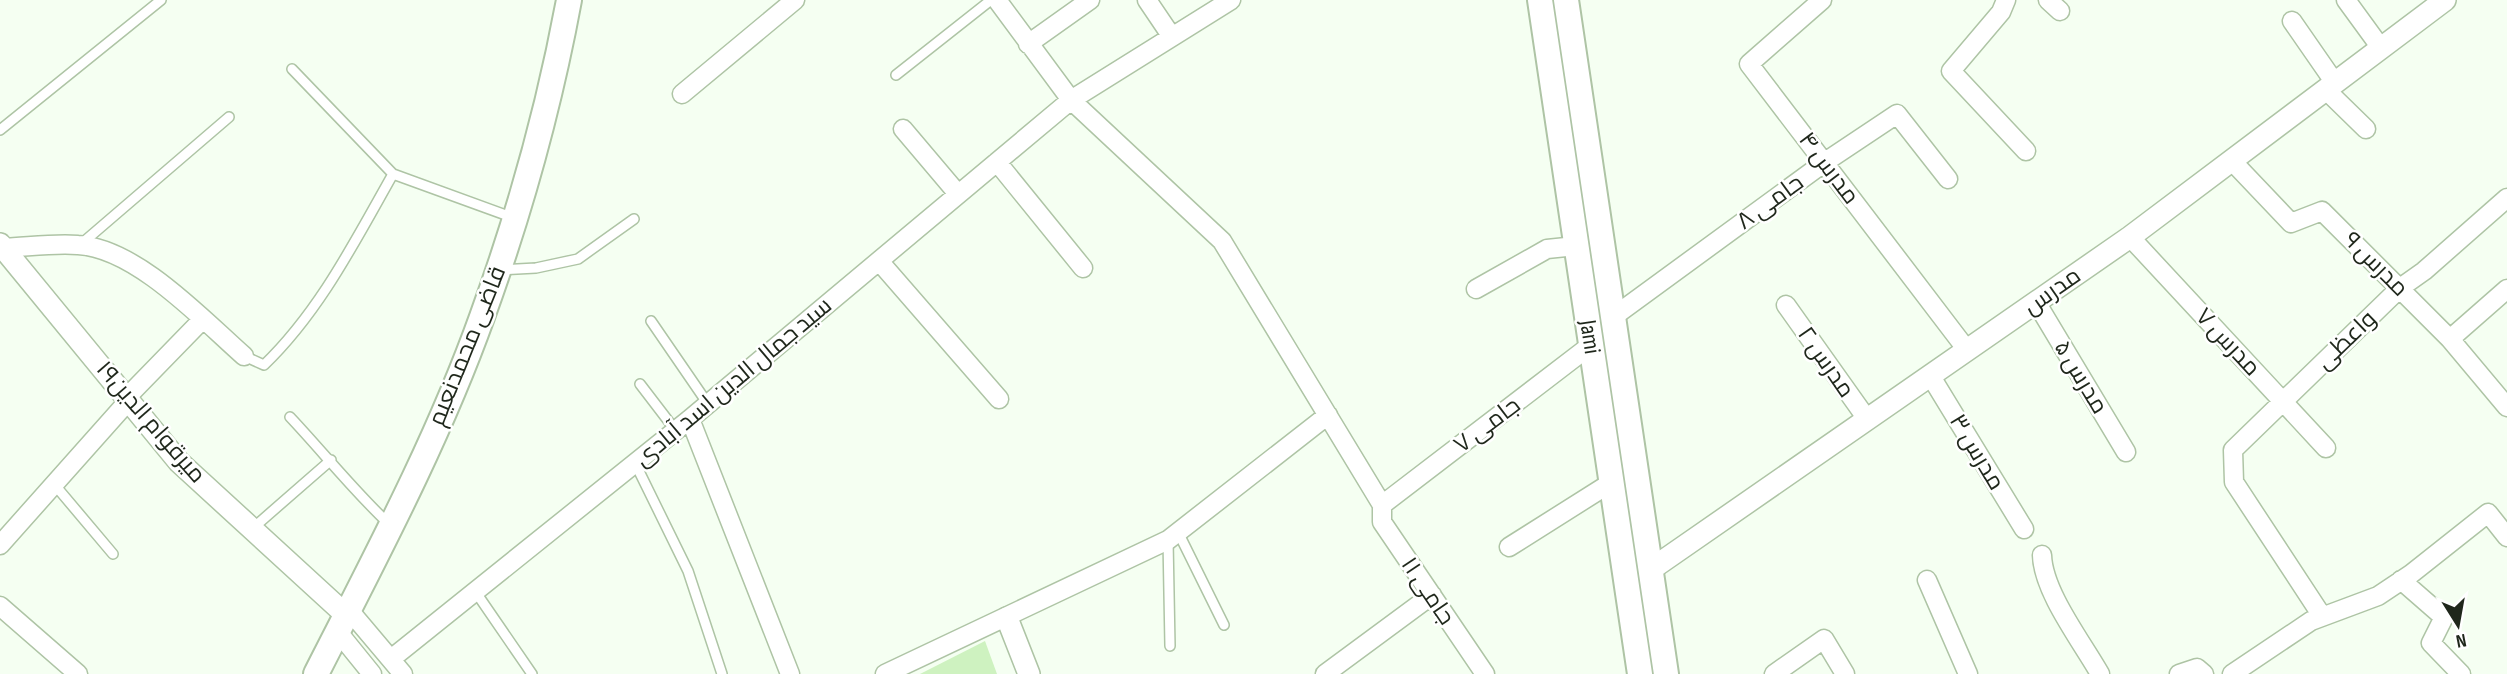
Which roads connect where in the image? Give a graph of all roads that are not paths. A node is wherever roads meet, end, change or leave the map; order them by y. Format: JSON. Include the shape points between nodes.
{"nodes":[{"id":1,"x":162,"y":0,"type":"edge"},
{"id":2,"x":569,"y":0,"type":"edge"},
{"id":3,"x":795,"y":0,"type":"edge"},
{"id":4,"x":991,"y":0,"type":"edge"},
{"id":5,"x":997,"y":0,"type":"edge"},
{"id":6,"x":1090,"y":0,"type":"edge"},
{"id":7,"x":1147,"y":0,"type":"edge"},
{"id":8,"x":1231,"y":0,"type":"edge"},
{"id":9,"x":1540,"y":0,"type":"edge"},
{"id":10,"x":1566,"y":0,"type":"edge"},
{"id":11,"x":1822,"y":0,"type":"edge"},
{"id":12,"x":2006,"y":0,"type":"edge"},
{"id":13,"x":2346,"y":0,"type":"edge"},
{"id":14,"x":2445,"y":0,"type":"edge"},
{"id":15,"x":2292,"y":21,"type":"dead end"},
{"id":16,"x":1172,"y":37,"type":"junction"},
{"id":17,"x":1028,"y":44,"type":"junction"},
{"id":18,"x":2381,"y":48,"type":"junction"},
{"id":19,"x":292,"y":69,"type":"dead end"},
{"id":20,"x":896,"y":75,"type":"dead end"},
{"id":21,"x":2330,"y":86,"type":"junction"},
{"id":22,"x":681,"y":94,"type":"dead end"},
{"id":23,"x":1072,"y":100,"type":"junction"},
{"id":24,"x":229,"y":117,"type":"dead end"},
{"id":25,"x":903,"y":129,"type":"dead end"},
{"id":26,"x":2366,"y":129,"type":"dead end"},
{"id":27,"x":0,"y":130,"type":"edge"},
{"id":28,"x":2026,"y":151,"type":"dead end"},
{"id":29,"x":2232,"y":161,"type":"junction"},
{"id":30,"x":997,"y":162,"type":"junction"},
{"id":31,"x":1825,"y":162,"type":"junction"},
{"id":32,"x":393,"y":174,"type":"junction"},
{"id":33,"x":1948,"y":179,"type":"dead end"},
{"id":34,"x":958,"y":194,"type":"junction"},
{"id":35,"x":2507,"y":198,"type":"edge"},
{"id":36,"x":516,"y":218,"type":"junction"},
{"id":37,"x":634,"y":219,"type":"dead end"},
{"id":38,"x":2130,"y":237,"type":"junction"},
{"id":39,"x":80,"y":244,"type":"junction"},
{"id":40,"x":1,"y":246,"type":"edge"},
{"id":41,"x":1576,"y":246,"type":"junction"},
{"id":42,"x":879,"y":261,"type":"junction"},
{"id":43,"x":1083,"y":268,"type":"dead end"},
{"id":44,"x":498,"y":270,"type":"junction"},
{"id":45,"x":2400,"y":288,"type":"junction"},
{"id":46,"x":1476,"y":289,"type":"dead end"},
{"id":47,"x":2507,"y":289,"type":"edge"},
{"id":48,"x":2036,"y":302,"type":"junction"},
{"id":49,"x":1786,"y":305,"type":"dead end"},
{"id":50,"x":1613,"y":317,"type":"junction"},
{"id":51,"x":202,"y":320,"type":"junction"},
{"id":52,"x":651,"y":321,"type":"dead end"},
{"id":53,"x":2450,"y":339,"type":"junction"},
{"id":54,"x":1591,"y":345,"type":"junction"},
{"id":55,"x":1967,"y":350,"type":"junction"},
{"id":56,"x":244,"y":356,"type":"joint"},
{"id":57,"x":1930,"y":376,"type":"junction"},
{"id":58,"x":640,"y":384,"type":"dead end"},
{"id":59,"x":129,"y":398,"type":"junction"},
{"id":60,"x":999,"y":399,"type":"dead end"},
{"id":61,"x":2283,"y":401,"type":"junction"},
{"id":62,"x":708,"y":404,"type":"junction"},
{"id":63,"x":2507,"y":407,"type":"edge"},
{"id":64,"x":1328,"y":415,"type":"junction"},
{"id":65,"x":290,"y":417,"type":"dead end"},
{"id":66,"x":690,"y":419,"type":"junction"},
{"id":67,"x":1867,"y":419,"type":"junction"},
{"id":68,"x":676,"y":430,"type":"junction"},
{"id":69,"x":2326,"y":448,"type":"dead end"},
{"id":70,"x":2126,"y":452,"type":"dead end"},
{"id":71,"x":331,"y":460,"type":"junction"},
{"id":72,"x":635,"y":463,"type":"junction"},
{"id":73,"x":1612,"y":482,"type":"junction"},
{"id":74,"x":54,"y":484,"type":"junction"},
{"id":75,"x":1382,"y":505,"type":"junction"},
{"id":76,"x":389,"y":524,"type":"junction"},
{"id":77,"x":252,"y":529,"type":"junction"},
{"id":78,"x":2024,"y":529,"type":"dead end"},
{"id":79,"x":1173,"y":536,"type":"junction"},
{"id":80,"x":2507,"y":537,"type":"edge"},
{"id":81,"x":0,"y":545,"type":"edge"},
{"id":82,"x":1509,"y":547,"type":"dead end"},
{"id":83,"x":113,"y":554,"type":"dead end"},
{"id":84,"x":2042,"y":555,"type":"dead end"},
{"id":85,"x":1650,"y":570,"type":"junction"},
{"id":86,"x":1626,"y":578,"type":"junction"},
{"id":87,"x":1927,"y":580,"type":"dead end"},
{"id":88,"x":2401,"y":580,"type":"junction"},
{"id":89,"x":475,"y":592,"type":"junction"},
{"id":90,"x":1432,"y":595,"type":"junction"},
{"id":91,"x":0,"y":606,"type":"edge"},
{"id":92,"x":2322,"y":616,"type":"junction"},
{"id":93,"x":1007,"y":618,"type":"junction"},
{"id":94,"x":344,"y":619,"type":"junction"},
{"id":95,"x":1224,"y":625,"type":"dead end"},
{"id":96,"x":1170,"y":646,"type":"dead end"},
{"id":97,"x":391,"y":660,"type":"junction"},
{"id":98,"x":78,"y":674,"type":"edge"},
{"id":99,"x":316,"y":674,"type":"edge"},
{"id":100,"x":372,"y":674,"type":"edge"},
{"id":101,"x":403,"y":674,"type":"edge"},
{"id":102,"x":532,"y":674,"type":"edge"},
{"id":103,"x":722,"y":674,"type":"edge"},
{"id":104,"x":790,"y":674,"type":"edge"},
{"id":105,"x":884,"y":674,"type":"edge"},
{"id":106,"x":1029,"y":674,"type":"edge"},
{"id":107,"x":1325,"y":674,"type":"edge"},
{"id":108,"x":1485,"y":674,"type":"edge"},
{"id":109,"x":1640,"y":674,"type":"edge"},
{"id":110,"x":1666,"y":674,"type":"edge"},
{"id":111,"x":1774,"y":674,"type":"edge"},
{"id":112,"x":1846,"y":674,"type":"edge"},
{"id":113,"x":1968,"y":674,"type":"edge"},
{"id":114,"x":2100,"y":674,"type":"edge"},
{"id":115,"x":2179,"y":674,"type":"edge"},
{"id":116,"x":2204,"y":674,"type":"edge"},
{"id":117,"x":2232,"y":674,"type":"edge"},
{"id":118,"x":2461,"y":674,"type":"edge"}],
"edges":[{"from":1,"to":27,"type":"lane"},
{"from":2,"to":36,"type":"main road","name":"قاضی محمدنعیم"},
{"from":3,"to":22,"type":"street"},
{"from":4,"to":20,"type":"lane"},
{"from":5,"to":17,"type":"street","name":"جامی ۱۱"},
{"from":6,"to":17,"type":"street"},
{"from":7,"to":16,"type":"street"},
{"from":8,"to":16,"type":"street","name":"سید جمال الدین اسد آبادی"},
{"from":9,"to":41,"type":"main road","name":"Jami"},
{"from":10,"to":50,"type":"main road","name":"Jami"},
{"from":11,"to":31,"type":"street","name":"مدرس ۴","via":[[1749,64]]},
{"from":12,"to":28,"type":"street","via":[[1951,71]]},
{"from":13,"to":18,"type":"street"},
{"from":14,"to":18,"type":"street","name":"مدرس"},
{"from":15,"to":21,"type":"street"},
{"from":16,"to":23,"type":"street","name":"سید جمال الدین اسد آبادی"},
{"from":17,"to":23,"type":"street","name":"جامی ۱۱"},
{"from":18,"to":21,"type":"street","name":"مدرس"},
{"from":19,"to":32,"type":"lane"},
{"from":21,"to":26,"type":"street"},
{"from":21,"to":29,"type":"street","name":"مدرس"},
{"from":23,"to":30,"type":"street","name":"سید جمال الدین اسد آبادی"},
{"from":23,"to":64,"type":"street","name":"جامی ۱۱","via":[[1222,241]]},
{"from":24,"to":39,"type":"lane"},
{"from":25,"to":34,"type":"street"},
{"from":29,"to":38,"type":"street","name":"مدرس"},
{"from":29,"to":45,"type":"street","name":"مدرس ۹","via":[[2291,223],[2322,211]]},
{"from":30,"to":34,"type":"street","name":"سید جمال الدین اسد آبادی"},
{"from":30,"to":43,"type":"street"},
{"from":31,"to":33,"type":"street","name":"جامی ۸","via":[[1897,114]]},
{"from":31,"to":50,"type":"street","name":"جامی ۸"},
{"from":31,"to":55,"type":"street","name":"مدرس ۴"},
{"from":32,"to":36,"type":"lane"},
{"from":32,"to":56,"type":"lane","via":[[327,289],[288,342],[264,365]]},
{"from":34,"to":42,"type":"street","name":"سید جمال الدین اسد آبادی"},
{"from":35,"to":45,"type":"street","name":"واعظی"},
{"from":36,"to":44,"type":"main road","name":"قاضی محمدنعیم"},
{"from":37,"to":44,"type":"lane","via":[[578,258],[536,268]]},
{"from":38,"to":48,"type":"street","name":"مدرس"},
{"from":38,"to":61,"type":"street","name":"مدرس ۷"},
{"from":39,"to":40,"type":"street"},
{"from":39,"to":51,"type":"street","via":[[146,271]]},
{"from":40,"to":59,"type":"street","name":"میرقوام الدین۱۹"},
{"from":41,"to":46,"type":"street","via":[[1547,249]]},
{"from":41,"to":54,"type":"main road","name":"Jami"},
{"from":42,"to":60,"type":"street"},
{"from":42,"to":62,"type":"street","name":"سید جمال الدین اسد آبادی"},
{"from":44,"to":76,"type":"main road","name":"قاضی محمدنعیم","via":[[448,397]]},
{"from":45,"to":53,"type":"street","name":"مدرس ۹"},
{"from":45,"to":61,"type":"street","name":"واعظی"},
{"from":47,"to":53,"type":"street"},
{"from":48,"to":55,"type":"street","name":"مدرس"},
{"from":48,"to":70,"type":"street","name":"مدرس ۵"},
{"from":49,"to":67,"type":"street","name":"مدرس ۲"},
{"from":50,"to":85,"type":"main road","name":"Jami"},
{"from":51,"to":56,"type":"street"},
{"from":51,"to":59,"type":"street"},
{"from":52,"to":62,"type":"lane"},
{"from":53,"to":63,"type":"street","name":"مدرس ۹"},
{"from":54,"to":73,"type":"main road","name":"Jami"},
{"from":54,"to":75,"type":"street","name":"جامی ۷"},
{"from":55,"to":57,"type":"street","name":"مدرس"},
{"from":57,"to":67,"type":"street","name":"مدرس"},
{"from":57,"to":78,"type":"street","name":"مدرس ۳"},
{"from":58,"to":68,"type":"lane"},
{"from":59,"to":74,"type":"street"},
{"from":59,"to":77,"type":"street","name":"میرقوام الدین۱۹","via":[[179,462]]},
{"from":61,"to":69,"type":"street","name":"مدرس ۷"},
{"from":61,"to":92,"type":"street","name":"واعظی","via":[[2233,450],[2234,482]]},
{"from":62,"to":66,"type":"street","name":"سید جمال الدین اسد آبادی"},
{"from":64,"to":75,"type":"street","name":"جامی ۱۱"},
{"from":64,"to":79,"type":"street"},
{"from":65,"to":71,"type":"lane"},
{"from":66,"to":68,"type":"street","name":"سید جمال الدین اسد آبادی"},
{"from":66,"to":104,"type":"street"},
{"from":67,"to":85,"type":"street","name":"مدرس"},
{"from":68,"to":72,"type":"street","name":"سید جمال الدین اسد آبادی"},
{"from":71,"to":76,"type":"lane"},
{"from":71,"to":77,"type":"lane"},
{"from":72,"to":89,"type":"street","name":"سید جمال الدین اسد آبادی"},
{"from":72,"to":103,"type":"lane","via":[[688,571]]},
{"from":73,"to":82,"type":"street"},
{"from":73,"to":86,"type":"main road","name":"Jami"},
{"from":74,"to":81,"type":"street"},
{"from":74,"to":83,"type":"lane"},
{"from":75,"to":90,"type":"street","name":"جامی ۱۱","via":[[1382,522]]},
{"from":76,"to":94,"type":"main road","name":"قاضی محمدنعیم"},
{"from":77,"to":94,"type":"street","name":"میرقوام الدین۱۹"},
{"from":79,"to":93,"type":"street"},
{"from":79,"to":95,"type":"lane"},
{"from":79,"to":96,"type":"lane"},
{"from":80,"to":88,"type":"street","via":[[2488,513]]},
{"from":84,"to":114,"type":"street","via":[[2042,567],[2059,603]]},
{"from":85,"to":86,"type":"main road"},
{"from":85,"to":110,"type":"main road","name":"Jami"},
{"from":86,"to":109,"type":"main road","name":"Jami"},
{"from":87,"to":113,"type":"street"},
{"from":88,"to":92,"type":"street","via":[[2378,596]]},
{"from":88,"to":118,"type":"street","via":[[2444,620],[2431,643]]},
{"from":89,"to":97,"type":"street","name":"سید جمال الدین اسد آبادی"},
{"from":89,"to":102,"type":"lane"},
{"from":90,"to":107,"type":"street"},
{"from":90,"to":108,"type":"street","name":"جامی ۱۱"},
{"from":91,"to":98,"type":"street"},
{"from":92,"to":117,"type":"street"},
{"from":93,"to":105,"type":"street"},
{"from":93,"to":106,"type":"street"},
{"from":94,"to":97,"type":"street"},
{"from":94,"to":99,"type":"main road","name":"قاضی محمدنعیم"},
{"from":94,"to":100,"type":"street"},
{"from":97,"to":101,"type":"street"},
{"from":111,"to":112,"type":"street","via":[[1824,639]]},
{"from":115,"to":116,"type":"street","via":[[2197,668]]}]}
